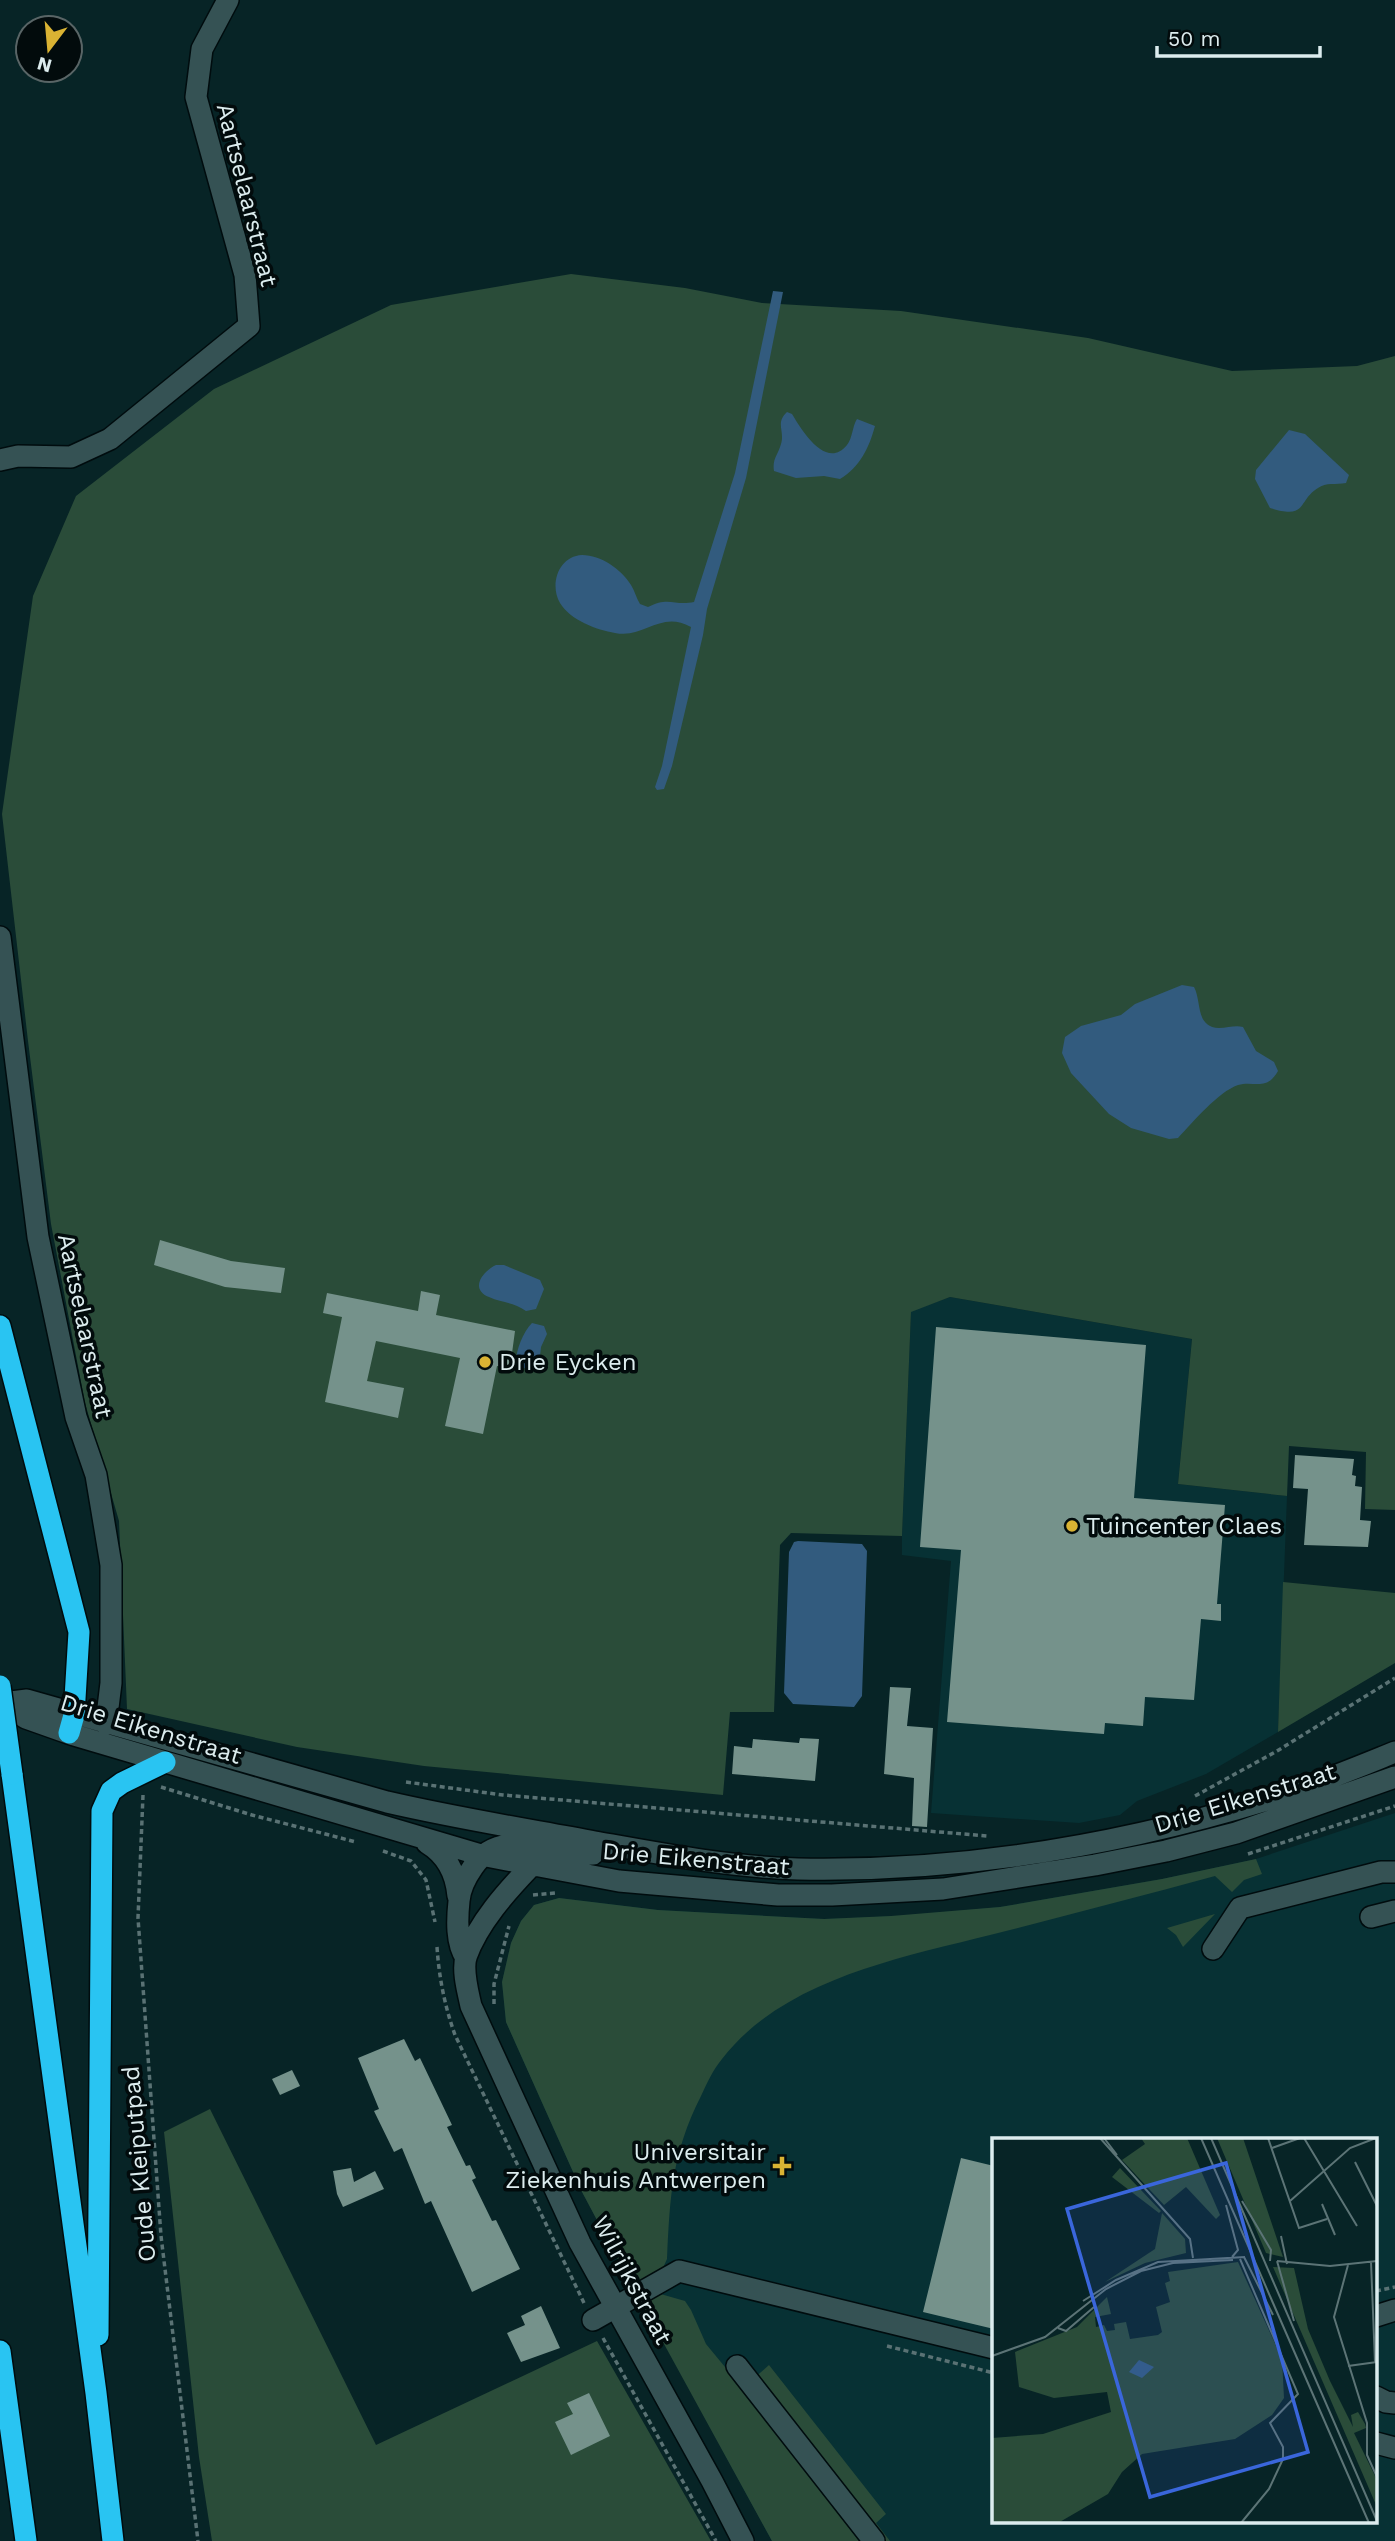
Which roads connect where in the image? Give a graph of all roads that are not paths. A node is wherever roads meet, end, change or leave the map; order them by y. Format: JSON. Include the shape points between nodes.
{"nodes":[{"id":1,"x":228,"y":0,"type":"edge"},
{"id":2,"x":0,"y":460,"type":"edge"},
{"id":3,"x":0,"y":937,"type":"edge"},
{"id":4,"x":0,"y":1326,"type":"edge"},
{"id":5,"x":1,"y":1697,"type":"edge"},
{"id":6,"x":72,"y":1724,"type":"junction"},
{"id":7,"x":106,"y":1724,"type":"junction"},
{"id":8,"x":1395,"y":1752,"type":"edge"},
{"id":9,"x":165,"y":1762,"type":"junction"},
{"id":10,"x":1389,"y":1784,"type":"edge"},
{"id":11,"x":416,"y":1836,"type":"junction"},
{"id":12,"x":622,"y":1847,"type":"junction"},
{"id":13,"x":1000,"y":1847,"type":"junction"},
{"id":14,"x":481,"y":1855,"type":"junction"},
{"id":15,"x":531,"y":1866,"type":"junction"},
{"id":16,"x":1395,"y":1871,"type":"edge"},
{"id":17,"x":1018,"y":1878,"type":"junction"},
{"id":18,"x":459,"y":1899,"type":"junction"},
{"id":19,"x":1395,"y":1911,"type":"edge"},
{"id":20,"x":1371,"y":1917,"type":"dead end"},
{"id":21,"x":1213,"y":1949,"type":"dead end"},
{"id":22,"x":466,"y":1958,"type":"junction"},
{"id":23,"x":616,"y":2307,"type":"junction"},
{"id":24,"x":593,"y":2320,"type":"dead end"},
{"id":25,"x":992,"y":2348,"type":"edge"},
{"id":26,"x":0,"y":2351,"type":"edge"},
{"id":27,"x":737,"y":2366,"type":"dead end"},
{"id":28,"x":96,"y":2393,"type":"junction"},
{"id":29,"x":1378,"y":2398,"type":"edge"},
{"id":30,"x":1395,"y":2403,"type":"edge"},
{"id":31,"x":1378,"y":2444,"type":"edge"},
{"id":32,"x":1395,"y":2448,"type":"edge"},
{"id":33,"x":26,"y":2541,"type":"edge"},
{"id":34,"x":113,"y":2541,"type":"edge"},
{"id":35,"x":743,"y":2541,"type":"edge"},
{"id":36,"x":874,"y":2541,"type":"edge"}],
"edges":[{"from":1,"to":2,"type":"street","name":"Aartselaarstraat","via":[[202,50],[196,97],[245,275],[248,326],[110,439],[71,457]]},
{"from":3,"to":7,"type":"street","name":"Aartselaarstraat","via":[[38,1237],[76,1417],[96,1475],[111,1565],[111,1683]]},
{"from":4,"to":6,"type":"highway","via":[[79,1632]]},
{"from":5,"to":6,"type":"street","name":"Drie Eikenstraat","via":[[27,1700]]},
{"from":5,"to":28,"type":"highway","bridge":true},
{"from":6,"to":7,"type":"street","name":"Drie Eikenstraat"},
{"from":6,"to":9,"type":"street","name":"Drie Eikenstraat"},
{"from":7,"to":12,"type":"street","name":"Drie Eikenstraat","via":[[387,1802]]},
{"from":8,"to":13,"type":"street","name":"Drie Eikenstraat","via":[[1269,1800],[1224,1812],[1098,1841]]},
{"from":9,"to":11,"type":"street","name":"Drie Eikenstraat"},
{"from":9,"to":28,"type":"highway","via":[[121,1783],[111,1791],[102,1811]]},
{"from":10,"to":17,"type":"street","name":"Drie Eikenstraat","via":[[1189,1845]]},
{"from":11,"to":14,"type":"street","name":"Drie Eikenstraat"},
{"from":11,"to":18,"type":"street","name":"Wilrijkstraat","via":[[441,1851],[456,1878]]},
{"from":12,"to":13,"type":"street","name":"Drie Eikenstraat","via":[[703,1861],[797,1869],[897,1868]]},
{"from":12,"to":14,"type":"street","via":[[590,1855],[505,1844]]},
{"from":13,"to":17,"type":"street"},
{"from":14,"to":15,"type":"street","name":"Drie Eikenstraat"},
{"from":14,"to":18,"type":"street","name":"Wilrijkstraat","via":[[464,1879]]},
{"from":15,"to":17,"type":"street","name":"Drie Eikenstraat","via":[[643,1883],[778,1895],[891,1893]]},
{"from":15,"to":22,"type":"street","via":[[491,1913]]},
{"from":16,"to":21,"type":"street","via":[[1240,1908]]},
{"from":18,"to":22,"type":"street","name":"Wilrijkstraat","via":[[459,1948]]},
{"from":19,"to":20,"type":"street"},
{"from":22,"to":23,"type":"street","name":"Wilrijkstraat","via":[[466,1982],[476,2018],[580,2243]]},
{"from":23,"to":24,"type":"street"},
{"from":23,"to":25,"type":"street","via":[[679,2271]]},
{"from":23,"to":35,"type":"street","name":"Wilrijkstraat"},
{"from":26,"to":33,"type":"highway"},
{"from":27,"to":36,"type":"street"},
{"from":28,"to":34,"type":"highway"},
{"from":29,"to":30,"type":"street"},
{"from":31,"to":32,"type":"street"}]}
